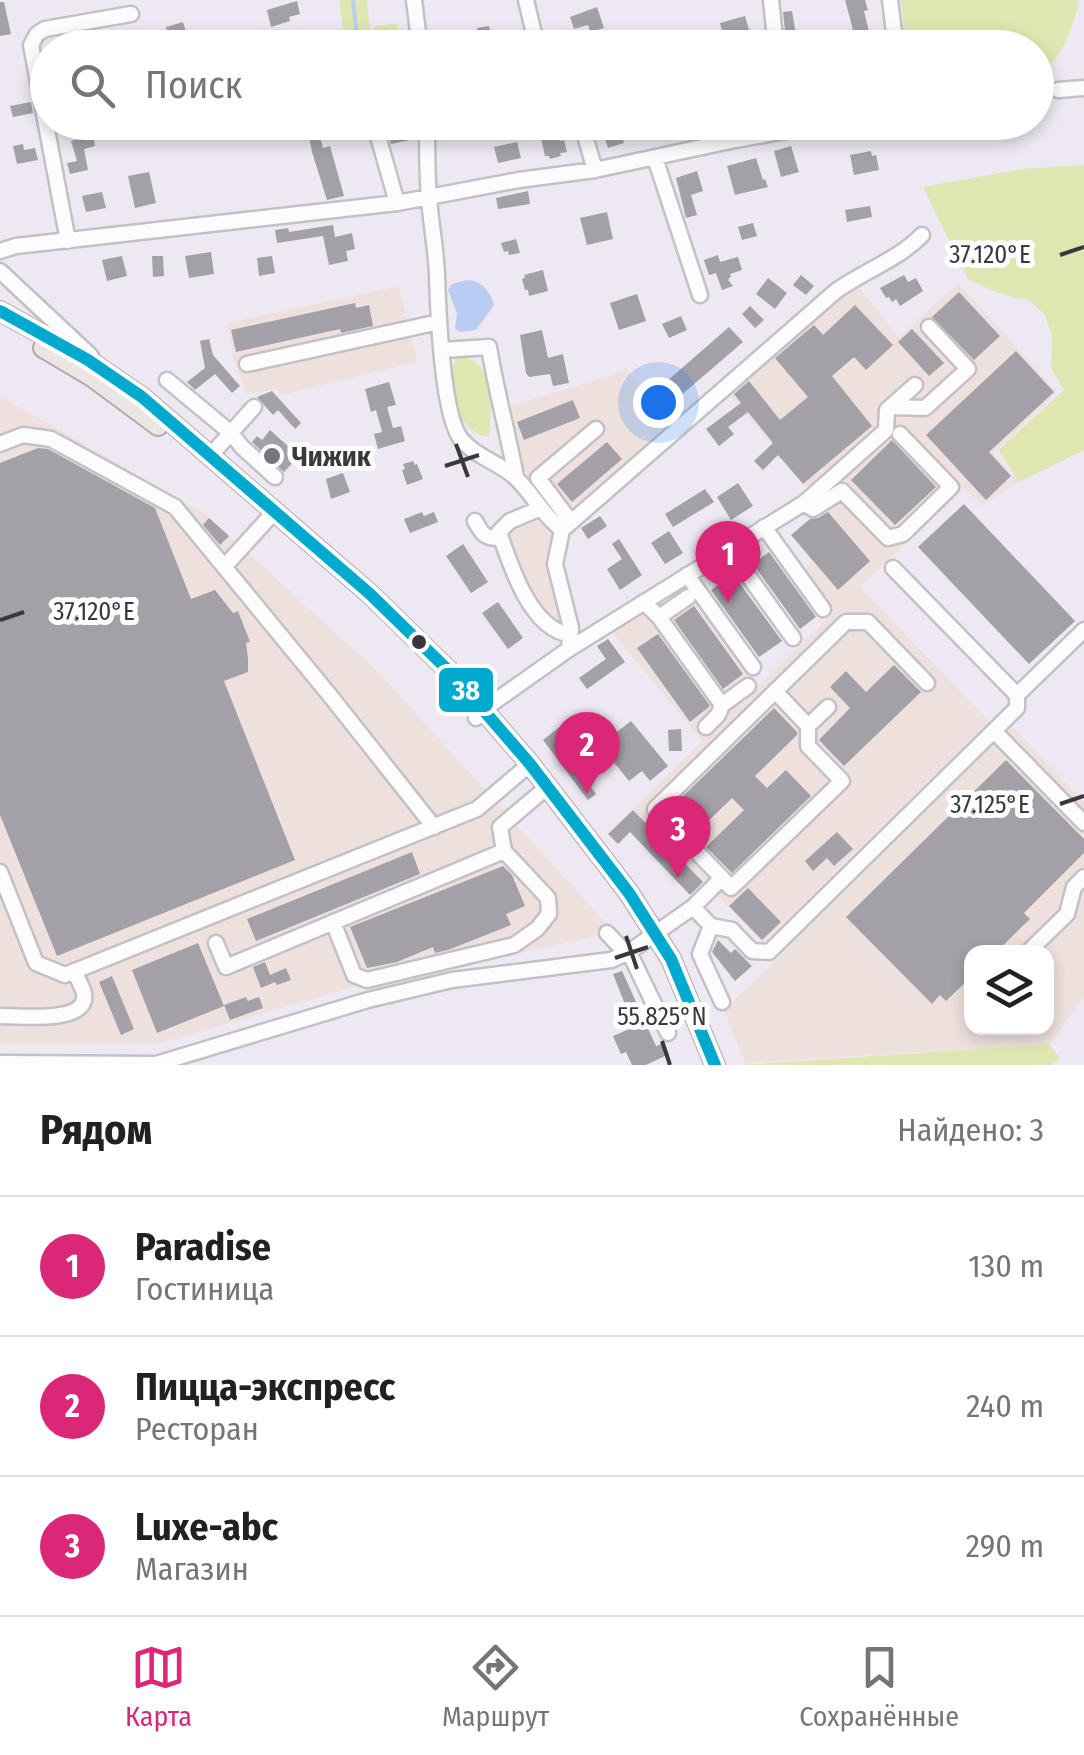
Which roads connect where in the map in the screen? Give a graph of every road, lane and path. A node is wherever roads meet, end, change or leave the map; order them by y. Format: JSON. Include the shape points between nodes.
{"nodes":[{"id":1,"x":414,"y":0,"type":"edge"},
{"id":2,"x":526,"y":0,"type":"edge"},
{"id":3,"x":771,"y":0,"type":"edge"},
{"id":4,"x":890,"y":0,"type":"edge"},
{"id":5,"x":131,"y":14,"type":"dead end"},
{"id":6,"x":44,"y":30,"type":"edge"},
{"id":7,"x":418,"y":30,"type":"edge"},
{"id":8,"x":533,"y":30,"type":"edge"},
{"id":9,"x":774,"y":30,"type":"edge"},
{"id":10,"x":894,"y":30,"type":"edge"},
{"id":11,"x":1084,"y":88,"type":"edge"},
{"id":12,"x":1058,"y":90,"type":"dead end"},
{"id":13,"x":49,"y":140,"type":"edge"},
{"id":14,"x":379,"y":140,"type":"edge"},
{"id":15,"x":426,"y":140,"type":"edge"},
{"id":16,"x":585,"y":140,"type":"edge"},
{"id":17,"x":731,"y":140,"type":"edge"},
{"id":18,"x":656,"y":158,"type":"junction"},
{"id":19,"x":594,"y":170,"type":"junction"},
{"id":20,"x":428,"y":197,"type":"junction"},
{"id":21,"x":397,"y":203,"type":"junction"},
{"id":22,"x":922,"y":235,"type":"dead end"},
{"id":23,"x":68,"y":242,"type":"junction"},
{"id":24,"x":0,"y":251,"type":"edge"},
{"id":25,"x":0,"y":271,"type":"edge"},
{"id":26,"x":700,"y":295,"type":"dead end"},
{"id":27,"x":32,"y":302,"type":"junction"},
{"id":28,"x":0,"y":311,"type":"edge"},
{"id":29,"x":439,"y":322,"type":"junction"},
{"id":30,"x":0,"y":324,"type":"edge"},
{"id":31,"x":929,"y":327,"type":"dead end"},
{"id":32,"x":21,"y":328,"type":"junction"},
{"id":33,"x":442,"y":350,"type":"junction"},
{"id":34,"x":247,"y":364,"type":"dead end"},
{"id":35,"x":113,"y":378,"type":"junction"},
{"id":36,"x":167,"y":380,"type":"dead end"},
{"id":37,"x":915,"y":385,"type":"dead end"},
{"id":38,"x":254,"y":407,"type":"dead end"},
{"id":39,"x":890,"y":407,"type":"junction"},
{"id":40,"x":596,"y":429,"type":"dead end"},
{"id":41,"x":231,"y":433,"type":"junction"},
{"id":42,"x":900,"y":434,"type":"dead end"},
{"id":43,"x":0,"y":444,"type":"edge"},
{"id":44,"x":211,"y":455,"type":"junction"},
{"id":45,"x":275,"y":477,"type":"dead end"},
{"id":46,"x":516,"y":477,"type":"junction"},
{"id":47,"x":804,"y":504,"type":"junction"},
{"id":48,"x":539,"y":509,"type":"junction"},
{"id":49,"x":271,"y":516,"type":"junction"},
{"id":50,"x":475,"y":522,"type":"dead end"},
{"id":51,"x":566,"y":526,"type":"junction"},
{"id":52,"x":764,"y":527,"type":"junction"},
{"id":53,"x":501,"y":538,"type":"junction"},
{"id":54,"x":728,"y":549,"type":"junction"},
{"id":55,"x":225,"y":566,"type":"junction"},
{"id":56,"x":892,"y":568,"type":"dead end"},
{"id":57,"x":687,"y":575,"type":"junction"},
{"id":58,"x":688,"y":597,"type":"dead end"},
{"id":59,"x":644,"y":602,"type":"junction"},
{"id":60,"x":823,"y":609,"type":"dead end"},
{"id":61,"x":659,"y":618,"type":"junction"},
{"id":62,"x":1084,"y":630,"type":"edge"},
{"id":63,"x":793,"y":638,"type":"dead end"},
{"id":64,"x":568,"y":642,"type":"junction"},
{"id":65,"x":754,"y":667,"type":"dead end"},
{"id":66,"x":927,"y":683,"type":"dead end"},
{"id":67,"x":748,"y":686,"type":"dead end"},
{"id":68,"x":775,"y":692,"type":"junction"},
{"id":69,"x":1017,"y":696,"type":"junction"},
{"id":70,"x":722,"y":705,"type":"junction"},
{"id":71,"x":828,"y":707,"type":"dead end"},
{"id":72,"x":481,"y":714,"type":"junction"},
{"id":73,"x":808,"y":726,"type":"junction"},
{"id":74,"x":706,"y":727,"type":"dead end"},
{"id":75,"x":994,"y":731,"type":"junction"},
{"id":76,"x":526,"y":768,"type":"junction"},
{"id":77,"x":539,"y":794,"type":"junction"},
{"id":78,"x":1084,"y":823,"type":"edge"},
{"id":79,"x":434,"y":827,"type":"junction"},
{"id":80,"x":504,"y":851,"type":"junction"},
{"id":81,"x":0,"y":872,"type":"edge"},
{"id":82,"x":1084,"y":877,"type":"edge"},
{"id":83,"x":722,"y":878,"type":"junction"},
{"id":84,"x":692,"y":907,"type":"junction"},
{"id":85,"x":333,"y":922,"type":"junction"},
{"id":86,"x":711,"y":926,"type":"junction"},
{"id":87,"x":607,"y":933,"type":"dead end"},
{"id":88,"x":651,"y":935,"type":"junction"},
{"id":89,"x":216,"y":943,"type":"dead end"},
{"id":90,"x":1035,"y":945,"type":"edge"},
{"id":91,"x":627,"y":953,"type":"junction"},
{"id":92,"x":74,"y":972,"type":"junction"},
{"id":93,"x":722,"y":1002,"type":"dead end"},
{"id":94,"x":0,"y":1016,"type":"edge"},
{"id":95,"x":668,"y":1033,"type":"dead end"},
{"id":96,"x":6,"y":1064,"type":"edge"},
{"id":97,"x":156,"y":1064,"type":"edge"},
{"id":98,"x":704,"y":1065,"type":"edge"},
{"id":99,"x":715,"y":1065,"type":"edge"}],
"edges":[{"from":1,"to":7,"type":"street"},
{"from":2,"to":8,"type":"street"},
{"from":3,"to":9,"type":"street"},
{"from":4,"to":10,"type":"street"},
{"from":5,"to":6,"type":"street"},
{"from":11,"to":12,"type":"street"},
{"from":13,"to":23,"type":"street"},
{"from":14,"to":21,"type":"street"},
{"from":15,"to":20,"type":"street"},
{"from":16,"to":19,"type":"street"},
{"from":17,"to":18,"type":"street"},
{"from":18,"to":19,"type":"street"},
{"from":18,"to":26,"type":"street"},
{"from":19,"to":20,"type":"street"},
{"from":20,"to":21,"type":"street"},
{"from":20,"to":29,"type":"street"},
{"from":21,"to":23,"type":"street"},
{"from":22,"to":51,"type":"street","via":[[907,251],[836,291]]},
{"from":23,"to":24,"type":"street"},
{"from":25,"to":27,"type":"street"},
{"from":27,"to":32,"type":"street"},
{"from":27,"to":35,"type":"street"},
{"from":28,"to":32,"type":"main road"},
{"from":29,"to":33,"type":"street"},
{"from":29,"to":34,"type":"street"},
{"from":30,"to":32,"type":"main road"},
{"from":31,"to":39,"type":"street","via":[[968,369],[925,408]]},
{"from":32,"to":35,"type":"main road"},
{"from":32,"to":49,"type":"main road"},
{"from":33,"to":46,"type":"street","via":[[448,408],[461,439]]},
{"from":33,"to":46,"type":"street","via":[[489,346]]},
{"from":35,"to":44,"type":"main road"},
{"from":36,"to":41,"type":"street"},
{"from":37,"to":39,"type":"street"},
{"from":38,"to":41,"type":"street"},
{"from":39,"to":47,"type":"street","via":[[886,430]]},
{"from":40,"to":51,"type":"street","via":[[538,478]]},
{"from":41,"to":44,"type":"street"},
{"from":41,"to":45,"type":"street"},
{"from":42,"to":47,"type":"street","via":[[952,487],[903,534],[888,538],[842,491],[813,508]]},
{"from":43,"to":55,"type":"street","via":[[23,435],[51,439],[175,507]]},
{"from":44,"to":49,"type":"main road"},
{"from":46,"to":48,"type":"street"},
{"from":47,"to":52,"type":"street"},
{"from":48,"to":51,"type":"street"},
{"from":48,"to":53,"type":"street","via":[[510,521]]},
{"from":49,"to":55,"type":"street"},
{"from":49,"to":72,"type":"main road","via":[[382,605],[454,676]]},
{"from":50,"to":53,"type":"street","via":[[490,539]]},
{"from":51,"to":64,"type":"street","via":[[555,564],[571,628]]},
{"from":52,"to":54,"type":"street"},
{"from":52,"to":60,"type":"street"},
{"from":53,"to":64,"type":"street","via":[[529,602]]},
{"from":54,"to":57,"type":"street"},
{"from":54,"to":63,"type":"street"},
{"from":55,"to":79,"type":"street"},
{"from":56,"to":69,"type":"street"},
{"from":57,"to":59,"type":"street"},
{"from":57,"to":65,"type":"street"},
{"from":58,"to":61,"type":"street"},
{"from":59,"to":61,"type":"street"},
{"from":59,"to":64,"type":"street"},
{"from":61,"to":70,"type":"street"},
{"from":62,"to":69,"type":"street"},
{"from":64,"to":72,"type":"street"},
{"from":66,"to":68,"type":"street","via":[[868,622],[846,622]]},
{"from":67,"to":70,"type":"street"},
{"from":68,"to":73,"type":"street"},
{"from":68,"to":83,"type":"street","via":[[655,809]]},
{"from":69,"to":75,"type":"street","via":[[1017,708]]},
{"from":70,"to":74,"type":"street"},
{"from":71,"to":73,"type":"street"},
{"from":72,"to":76,"type":"main road"},
{"from":73,"to":83,"type":"street","via":[[808,746],[842,781],[732,888]]},
{"from":75,"to":78,"type":"street"},
{"from":75,"to":86,"type":"street","via":[[769,952],[752,951],[732,930]]},
{"from":76,"to":77,"type":"main road"},
{"from":76,"to":79,"type":"street","via":[[477,809]]},
{"from":76,"to":88,"type":"main road","via":[[602,856]]},
{"from":77,"to":80,"type":"street","via":[[500,827]]},
{"from":77,"to":88,"type":"main road"},
{"from":79,"to":92,"type":"street"},
{"from":80,"to":85,"type":"street"},
{"from":80,"to":85,"type":"street","via":[[548,898],[549,914],[514,945],[367,980],[354,974]]},
{"from":81,"to":92,"type":"street","via":[[36,963]]},
{"from":82,"to":90,"type":"street","via":[[1066,914]]},
{"from":83,"to":84,"type":"street"},
{"from":84,"to":86,"type":"street"},
{"from":84,"to":88,"type":"street"},
{"from":85,"to":89,"type":"street","via":[[226,966]]},
{"from":86,"to":93,"type":"street","via":[[700,954]]},
{"from":87,"to":91,"type":"street"},
{"from":88,"to":91,"type":"street"},
{"from":88,"to":98,"type":"main road"},
{"from":88,"to":99,"type":"main road","via":[[684,986]]},
{"from":91,"to":95,"type":"street"},
{"from":91,"to":97,"type":"street","via":[[452,980]]},
{"from":92,"to":94,"type":"street","via":[[84,994],[76,1012]]},
{"from":96,"to":97,"type":"street"}]}
